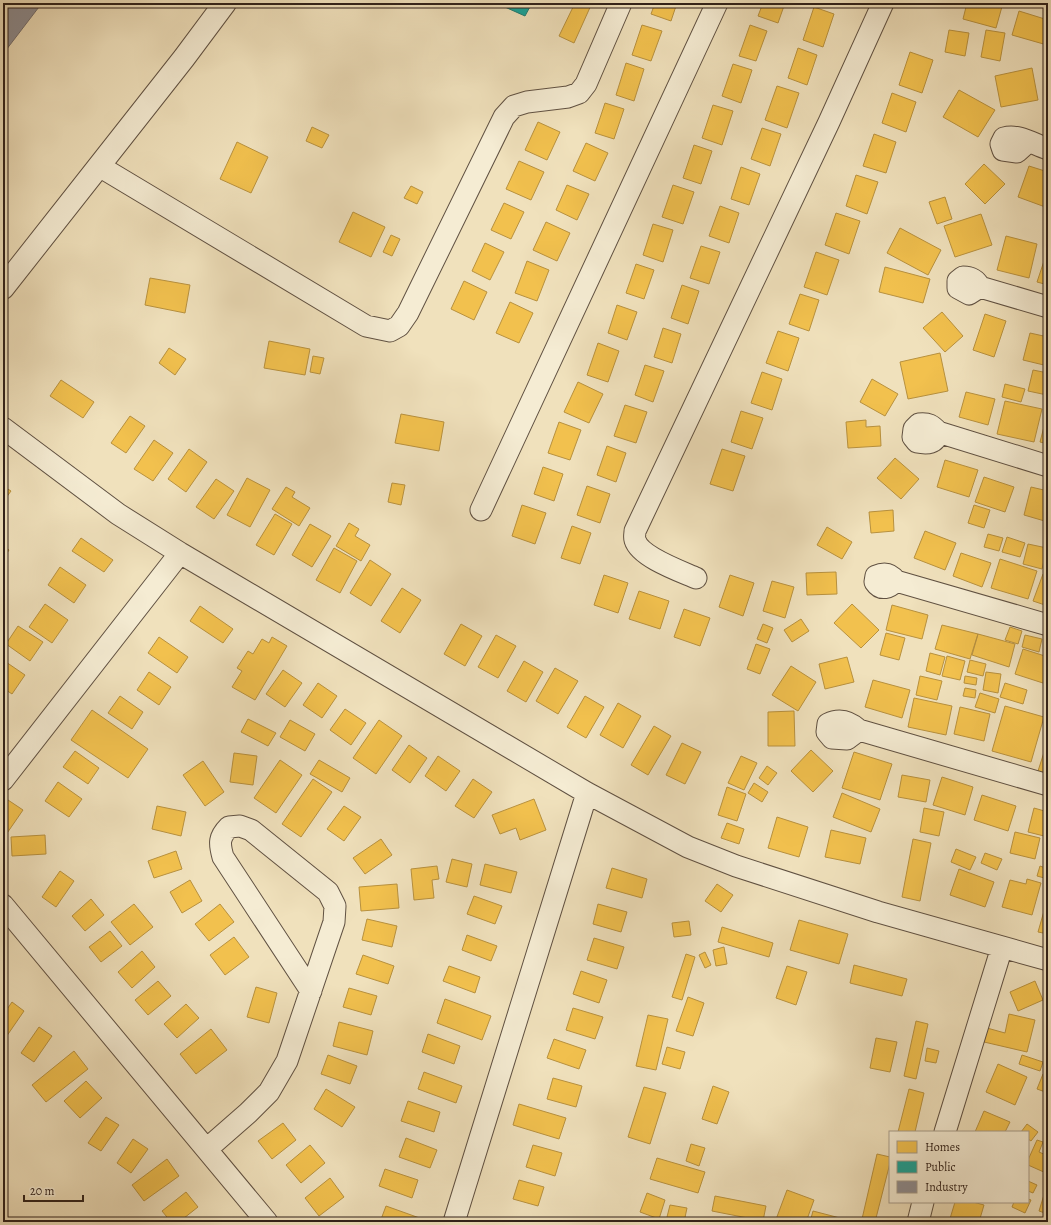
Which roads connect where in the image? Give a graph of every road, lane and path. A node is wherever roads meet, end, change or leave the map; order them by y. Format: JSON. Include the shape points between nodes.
{"nodes":[{"id":1,"x":225,"y":3,"type":"edge"},
{"id":2,"x":622,"y":3,"type":"edge"},
{"id":3,"x":717,"y":3,"type":"edge"},
{"id":4,"x":883,"y":3,"type":"edge"},
{"id":5,"x":1027,"y":142,"type":"dead end"},
{"id":6,"x":1048,"y":149,"type":"edge"},
{"id":7,"x":99,"y":166,"type":"junction"},
{"id":8,"x":980,"y":287,"type":"dead end"},
{"id":9,"x":3,"y":288,"type":"edge"},
{"id":10,"x":1048,"y":307,"type":"edge"},
{"id":11,"x":3,"y":428,"type":"edge"},
{"id":12,"x":938,"y":432,"type":"dead end"},
{"id":13,"x":1048,"y":466,"type":"edge"},
{"id":14,"x":481,"y":510,"type":"dead end"},
{"id":15,"x":180,"y":552,"type":"junction"},
{"id":16,"x":696,"y":578,"type":"dead end"},
{"id":17,"x":896,"y":580,"type":"dead end"},
{"id":18,"x":1048,"y":626,"type":"edge"},
{"id":19,"x":859,"y":730,"type":"dead end"},
{"id":20,"x":3,"y":780,"type":"edge"},
{"id":21,"x":1048,"y":785,"type":"edge"},
{"id":22,"x":587,"y":793,"type":"junction"},
{"id":23,"x":3,"y":905,"type":"edge"},
{"id":24,"x":1002,"y":947,"type":"junction"},
{"id":25,"x":1048,"y":960,"type":"edge"},
{"id":26,"x":311,"y":992,"type":"junction"},
{"id":27,"x":945,"y":1131,"type":"edge"},
{"id":28,"x":208,"y":1148,"type":"junction"},
{"id":29,"x":924,"y":1203,"type":"edge"},
{"id":30,"x":268,"y":1222,"type":"edge"},
{"id":31,"x":454,"y":1222,"type":"edge"},
{"id":32,"x":918,"y":1222,"type":"edge"}],
"edges":[{"from":1,"to":7,"type":"street"},
{"from":2,"to":7,"type":"street","via":[[586,84],[579,93],[514,106],[504,117],[408,313],[399,326],[390,331],[366,326]]},
{"from":3,"to":14,"type":"street"},
{"from":4,"to":16,"type":"street","via":[[635,531],[634,539],[646,554]]},
{"from":5,"to":6,"type":"street"},
{"from":7,"to":9,"type":"street"},
{"from":8,"to":10,"type":"street"},
{"from":11,"to":15,"type":"street","via":[[118,514]]},
{"from":12,"to":13,"type":"street"},
{"from":15,"to":20,"type":"street"},
{"from":15,"to":22,"type":"street"},
{"from":17,"to":18,"type":"street"},
{"from":19,"to":21,"type":"street"},
{"from":22,"to":24,"type":"street","via":[[688,847],[736,866],[878,912]]},
{"from":22,"to":31,"type":"street"},
{"from":23,"to":28,"type":"street"},
{"from":24,"to":25,"type":"street"},
{"from":24,"to":27,"type":"street"},
{"from":26,"to":26,"type":"street","via":[[334,922],[335,906],[328,892],[252,830],[240,826],[229,827],[221,834],[219,844],[222,857]]},
{"from":26,"to":28,"type":"street","via":[[287,1060],[269,1092]]},
{"from":28,"to":30,"type":"street"},
{"from":29,"to":32,"type":"street"}]}
